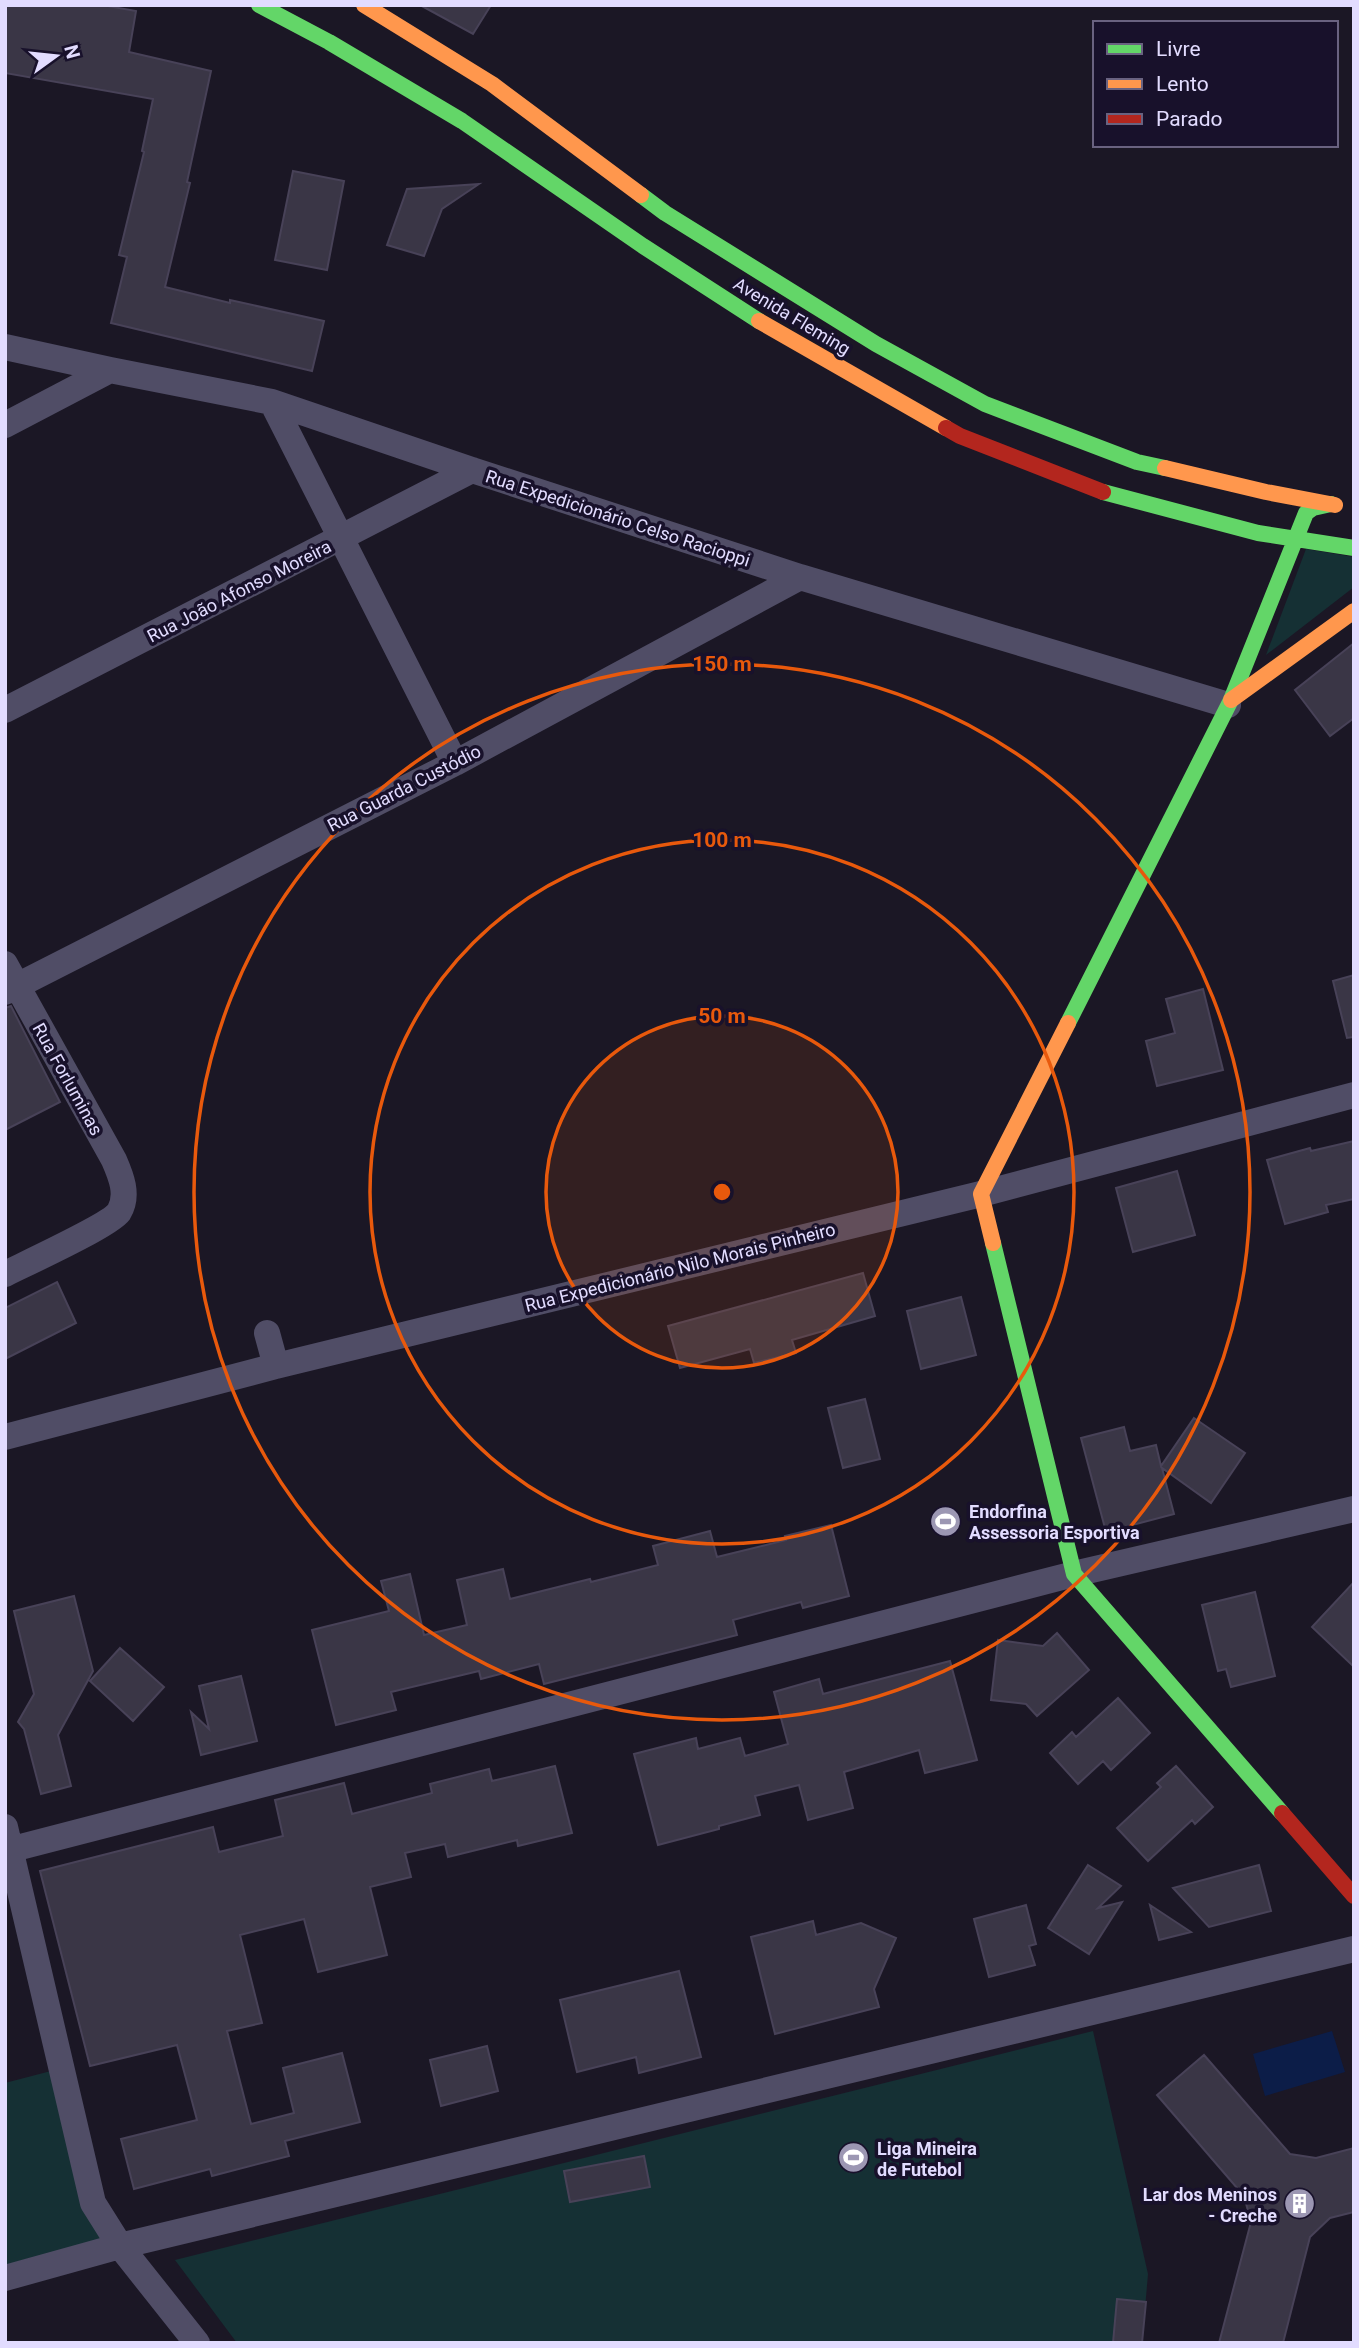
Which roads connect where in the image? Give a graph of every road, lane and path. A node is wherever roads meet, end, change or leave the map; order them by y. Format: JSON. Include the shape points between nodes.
{"nodes":[{"id":1,"x":260,"y":5,"type":"edge"},
{"id":2,"x":364,"y":5,"type":"edge"},
{"id":3,"x":665,"y":213,"type":"junction"},
{"id":4,"x":643,"y":246,"type":"junction"},
{"id":5,"x":5,"y":347,"type":"edge"},
{"id":6,"x":110,"y":370,"type":"junction"},
{"id":7,"x":272,"y":402,"type":"junction"},
{"id":8,"x":5,"y":425,"type":"edge"},
{"id":9,"x":472,"y":470,"type":"junction"},
{"id":10,"x":1331,"y":504,"type":"junction"},
{"id":11,"x":1354,"y":508,"type":"edge"},
{"id":12,"x":342,"y":538,"type":"junction"},
{"id":13,"x":1294,"y":539,"type":"junction"},
{"id":14,"x":1354,"y":548,"type":"edge"},
{"id":15,"x":800,"y":577,"type":"junction"},
{"id":16,"x":1354,"y":611,"type":"edge"},
{"id":17,"x":1230,"y":703,"type":"junction"},
{"id":18,"x":5,"y":710,"type":"edge"},
{"id":19,"x":455,"y":763,"type":"junction"},
{"id":20,"x":9,"y":981,"type":"edge"},
{"id":21,"x":1354,"y":1095,"type":"edge"},
{"id":22,"x":981,"y":1194,"type":"junction"},
{"id":23,"x":5,"y":1274,"type":"edge"},
{"id":24,"x":267,"y":1333,"type":"dead end"},
{"id":25,"x":276,"y":1366,"type":"junction"},
{"id":26,"x":5,"y":1437,"type":"edge"},
{"id":27,"x":1354,"y":1509,"type":"edge"},
{"id":28,"x":1074,"y":1574,"type":"junction"},
{"id":29,"x":7,"y":1842,"type":"edge"},
{"id":30,"x":1354,"y":1896,"type":"edge"},
{"id":31,"x":1354,"y":1949,"type":"edge"},
{"id":32,"x":120,"y":2246,"type":"junction"},
{"id":33,"x":5,"y":2278,"type":"edge"},
{"id":34,"x":197,"y":2343,"type":"edge"}],
"edges":[{"from":1,"to":4,"type":"street","name":"Avenida Fleming","via":[[462,121]]},
{"from":2,"to":3,"type":"street","name":"Avenida Fleming","via":[[492,84]]},
{"from":3,"to":4,"type":"street"},
{"from":3,"to":10,"type":"street","name":"Avenida Fleming","via":[[876,344],[985,404],[1137,461]]},
{"from":4,"to":13,"type":"street","name":"Avenida Fleming","via":[[761,322],[960,436],[1111,495]]},
{"from":5,"to":6,"type":"street","name":"Rua Expedicionário Celso Racioppi"},
{"from":6,"to":7,"type":"street","name":"Rua Expedicionário Celso Racioppi"},
{"from":6,"to":8,"type":"street"},
{"from":7,"to":9,"type":"street","name":"Rua Expedicionário Celso Racioppi"},
{"from":7,"to":12,"type":"street"},
{"from":9,"to":12,"type":"street","name":"Rua João Afonso Moreira"},
{"from":9,"to":15,"type":"street","name":"Rua Expedicionário Celso Racioppi"},
{"from":10,"to":11,"type":"street","name":"Avenida Fleming"},
{"from":10,"to":13,"type":"street","via":[[1306,513]]},
{"from":12,"to":18,"type":"street","name":"Rua João Afonso Moreira"},
{"from":12,"to":19,"type":"street"},
{"from":13,"to":14,"type":"street","name":"Avenida Fleming"},
{"from":13,"to":17,"type":"street"},
{"from":15,"to":17,"type":"street","name":"Rua Expedicionário Celso Racioppi"},
{"from":15,"to":19,"type":"street","name":"Rua Guarda Custódio"},
{"from":16,"to":17,"type":"street"},
{"from":17,"to":22,"type":"street"},
{"from":19,"to":20,"type":"street","name":"Rua Guarda Custódio"},
{"from":20,"to":23,"type":"street","name":"Rua Forluminas","via":[[114,1160],[124,1196],[118,1213],[101,1225]]},
{"from":21,"to":22,"type":"street","name":"Rua Expedicionário Nilo Morais Pinheiro"},
{"from":22,"to":25,"type":"street","name":"Rua Expedicionário Nilo Morais Pinheiro"},
{"from":22,"to":28,"type":"street"},
{"from":24,"to":25,"type":"street"},
{"from":25,"to":26,"type":"street","name":"Rua Expedicionário Nilo Morais Pinheiro"},
{"from":27,"to":28,"type":"street"},
{"from":28,"to":29,"type":"street"},
{"from":28,"to":30,"type":"street"},
{"from":29,"to":32,"type":"street","via":[[93,2203]]},
{"from":31,"to":32,"type":"street"},
{"from":32,"to":33,"type":"street"},
{"from":32,"to":34,"type":"street"}]}
